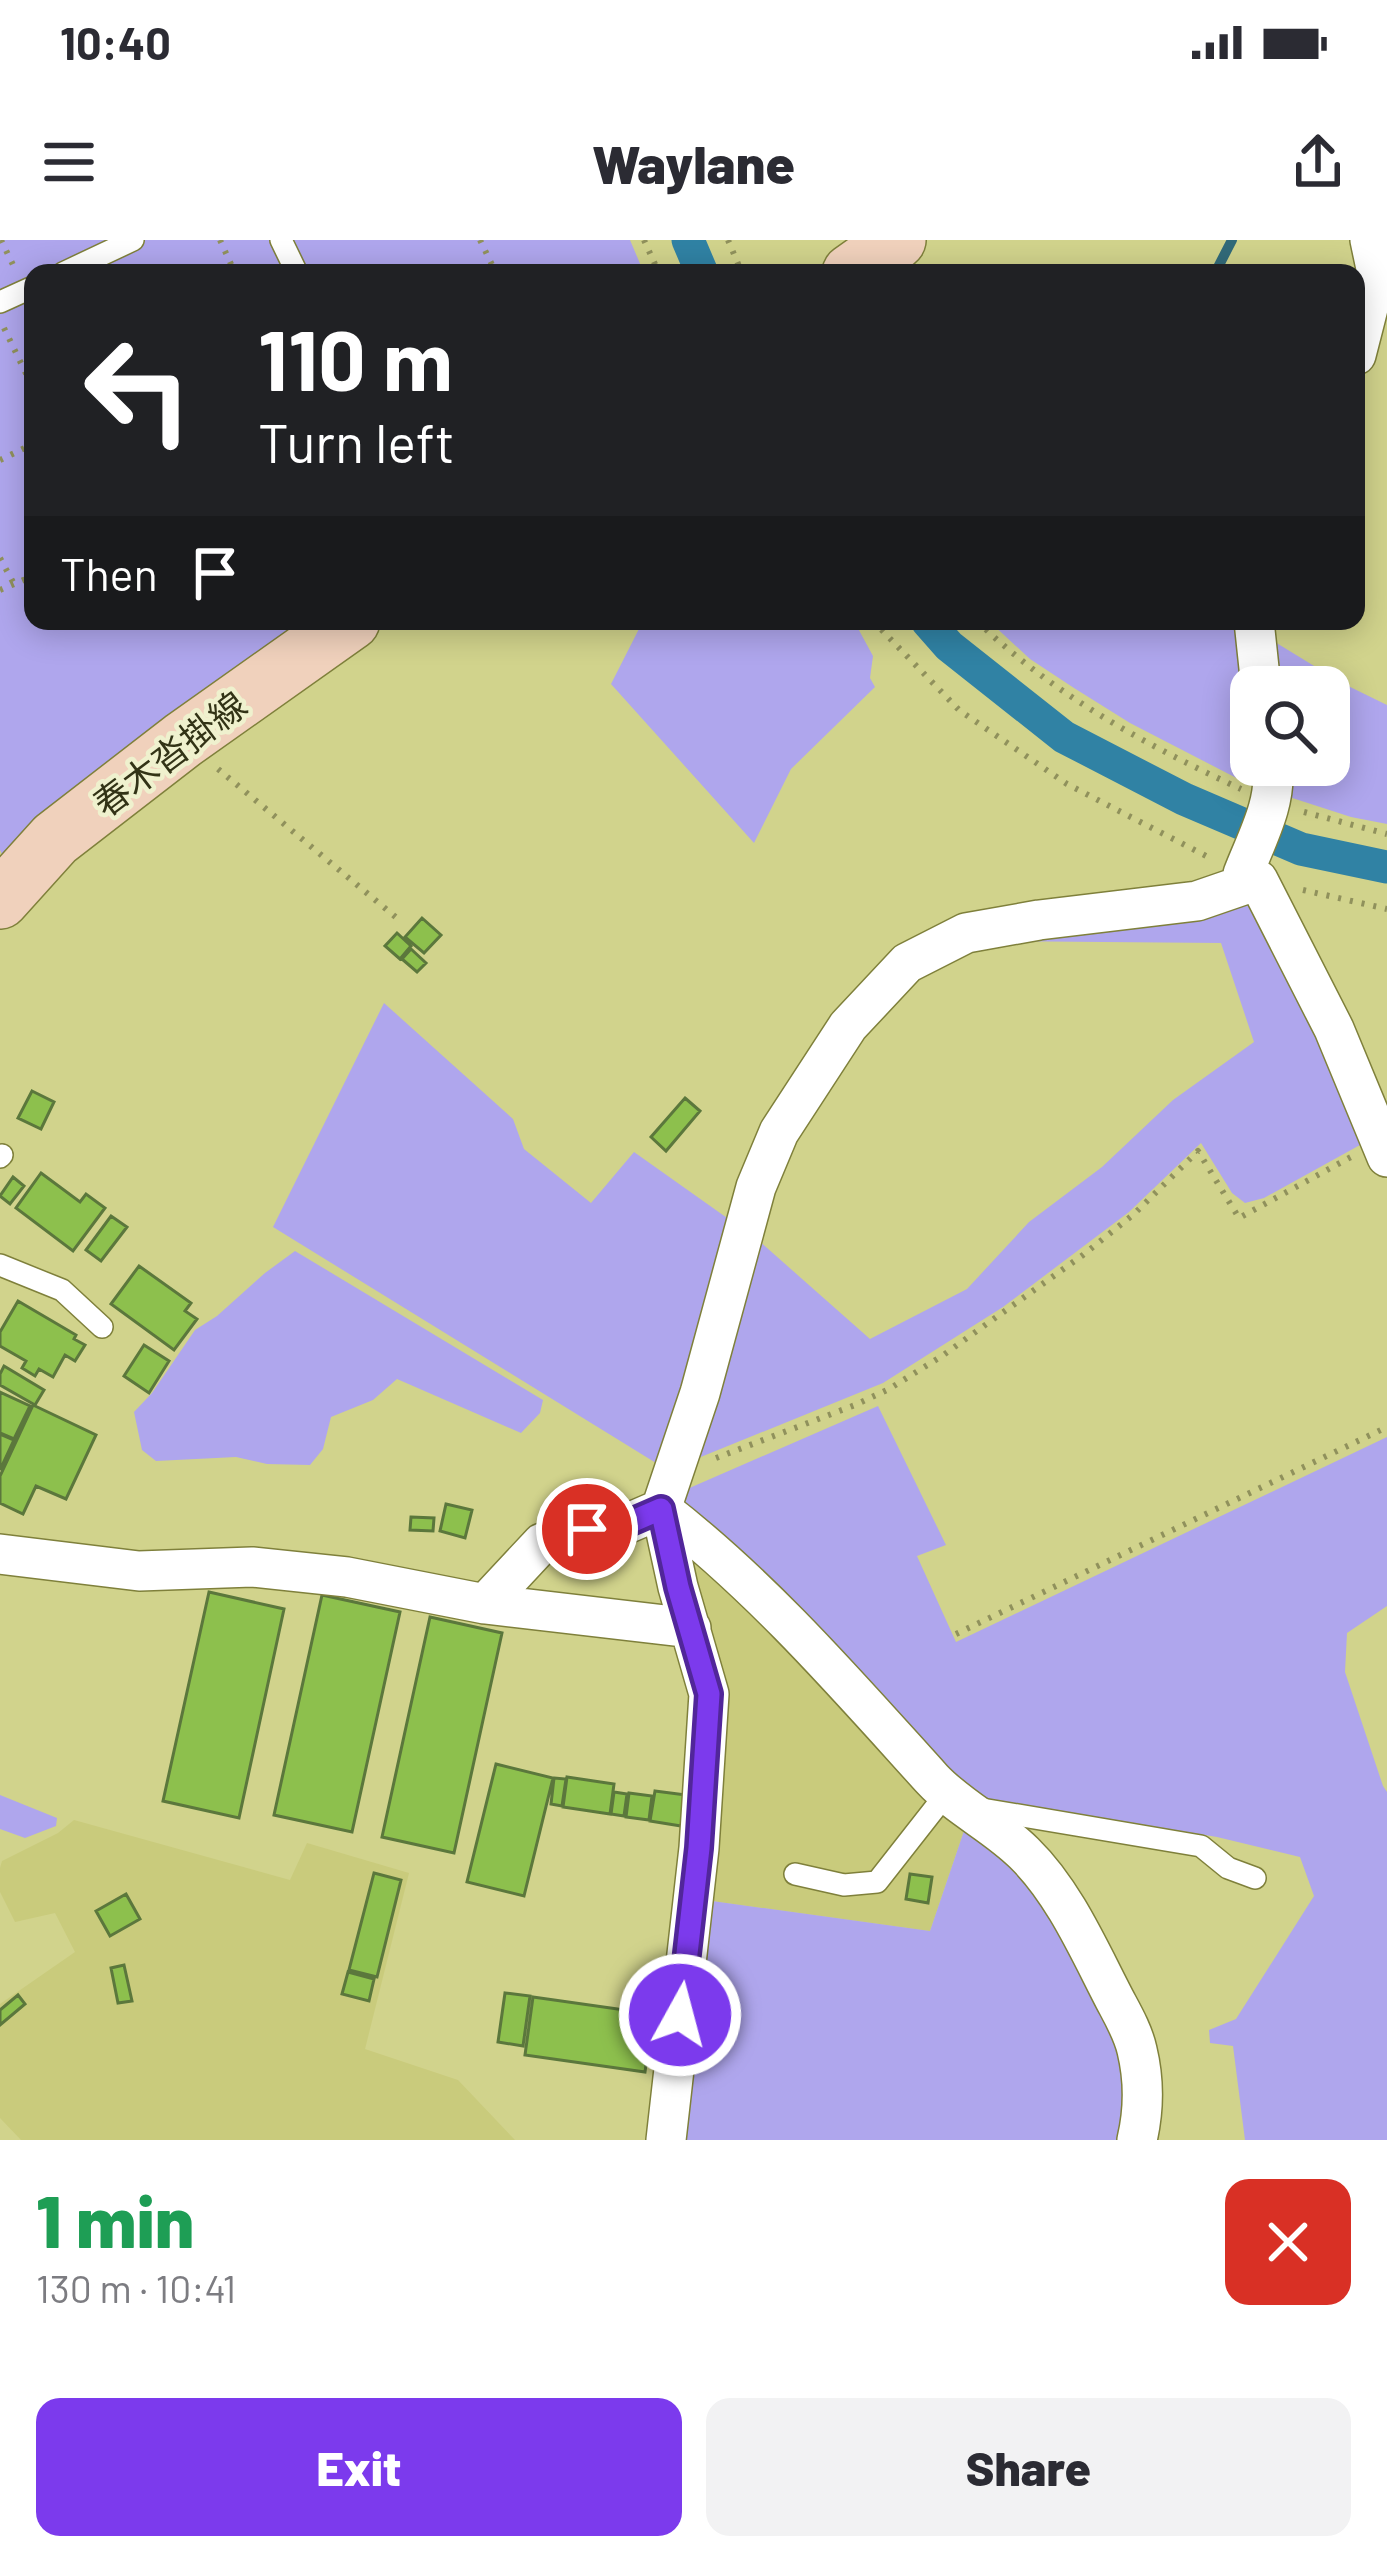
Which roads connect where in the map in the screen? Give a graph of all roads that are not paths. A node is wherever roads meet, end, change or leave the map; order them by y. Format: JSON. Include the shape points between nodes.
{"nodes":[{"id":1,"x":133,"y":240,"type":"edge"},
{"id":2,"x":897,"y":240,"type":"edge"},
{"id":3,"x":1378,"y":260,"type":"edge"},
{"id":4,"x":82,"y":264,"type":"edge"},
{"id":5,"x":864,"y":264,"type":"edge"},
{"id":6,"x":1365,"y":316,"type":"edge"},
{"id":7,"x":338,"y":630,"type":"edge"},
{"id":8,"x":1255,"y":630,"type":"edge"},
{"id":9,"x":1259,"y":666,"type":"edge"},
{"id":10,"x":1270,"y":786,"type":"edge"},
{"id":11,"x":1251,"y":877,"type":"junction"},
{"id":12,"x":0,"y":900,"type":"edge"},
{"id":13,"x":1384,"y":1149,"type":"edge"},
{"id":14,"x":0,"y":1265,"type":"edge"},
{"id":15,"x":102,"y":1327,"type":"dead end"},
{"id":16,"x":666,"y":1494,"type":"junction"},
{"id":17,"x":0,"y":1554,"type":"edge"},
{"id":18,"x":485,"y":1604,"type":"junction"},
{"id":19,"x":692,"y":1628,"type":"junction"},
{"id":20,"x":954,"y":1800,"type":"junction"},
{"id":21,"x":795,"y":1874,"type":"dead end"},
{"id":22,"x":1256,"y":1878,"type":"dead end"},
{"id":23,"x":666,"y":2140,"type":"edge"},
{"id":24,"x":1137,"y":2140,"type":"edge"}],
"edges":[{"from":1,"to":4,"type":"lane"},
{"from":2,"to":5,"type":"main road"},
{"from":3,"to":6,"type":"street"},
{"from":7,"to":12,"type":"main road","name":"春木沓掛線","via":[[56,839]]},
{"from":8,"to":9,"type":"street"},
{"from":10,"to":11,"type":"street"},
{"from":11,"to":13,"type":"street","via":[[1334,1029]]},
{"from":11,"to":16,"type":"street","via":[[1197,902],[966,933],[907,963],[848,1026],[779,1132],[755,1187]]},
{"from":14,"to":15,"type":"lane","via":[[62,1290]]},
{"from":16,"to":18,"type":"street","via":[[624,1525],[542,1543]]},
{"from":16,"to":19,"type":"street"},
{"from":16,"to":20,"type":"street"},
{"from":17,"to":18,"type":"street","via":[[139,1571],[252,1567]]},
{"from":18,"to":19,"type":"street"},
{"from":19,"to":23,"type":"street","via":[[709,1694]]},
{"from":20,"to":21,"type":"lane","via":[[878,1882],[844,1886]]},
{"from":20,"to":22,"type":"lane","via":[[1201,1846]]},
{"from":20,"to":24,"type":"street","via":[[1047,1878],[1100,1970],[1136,2046]]}]}
